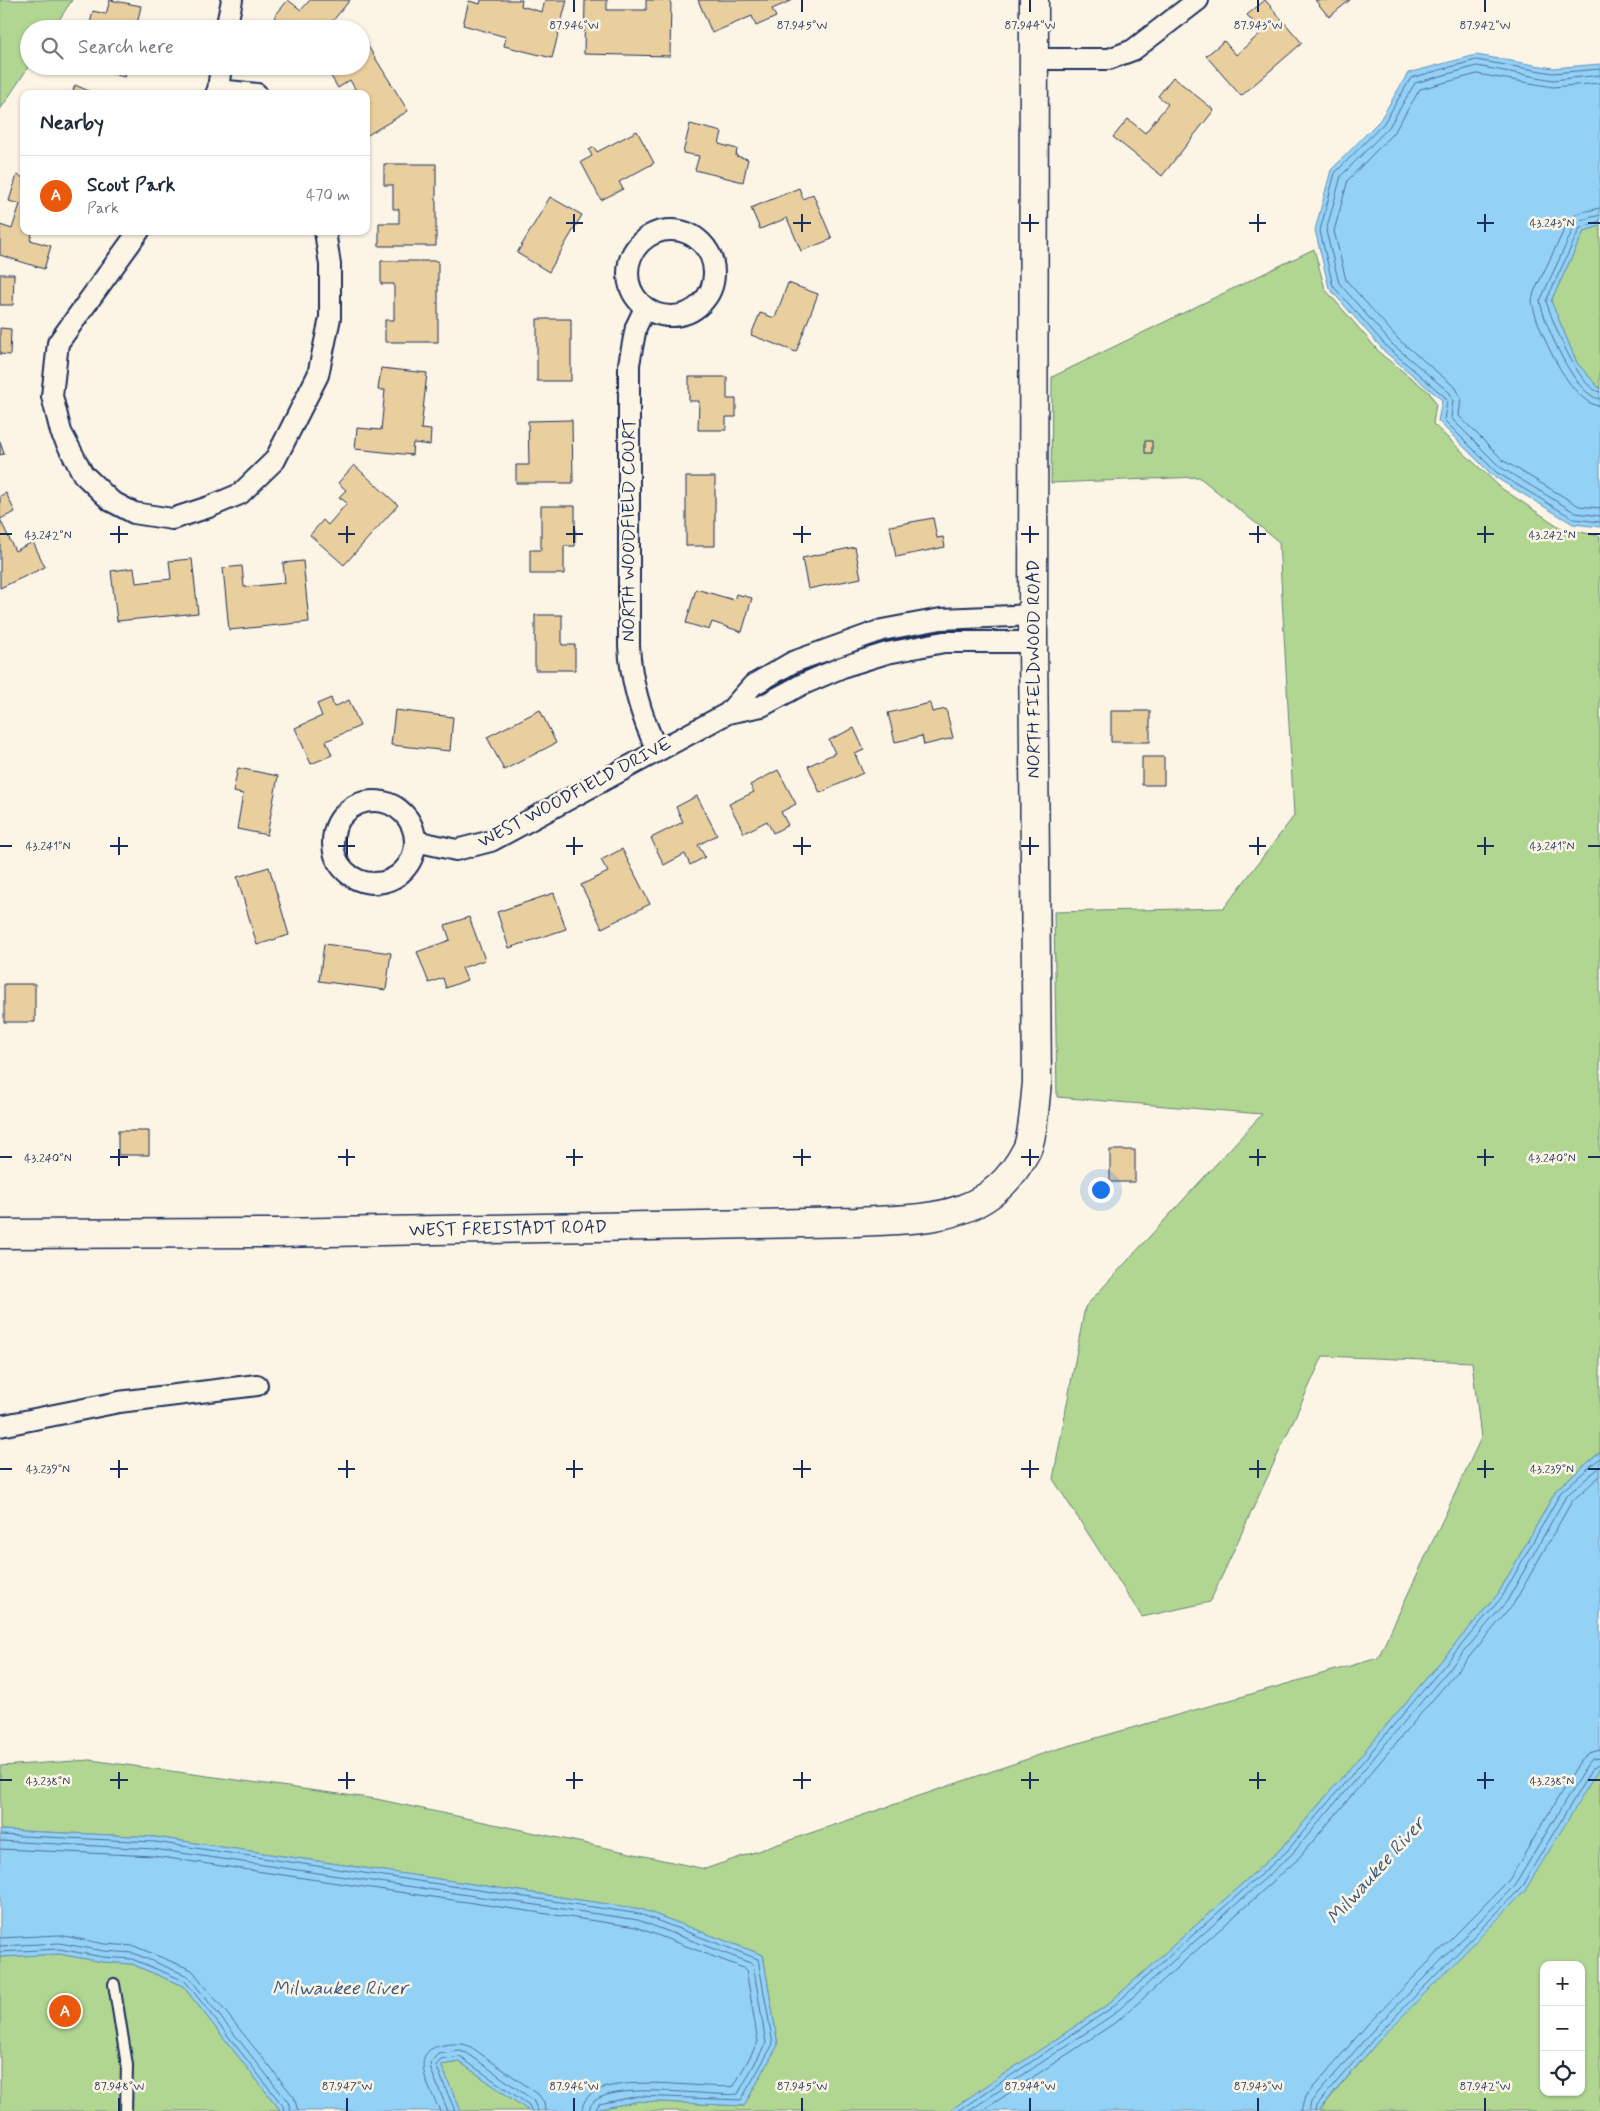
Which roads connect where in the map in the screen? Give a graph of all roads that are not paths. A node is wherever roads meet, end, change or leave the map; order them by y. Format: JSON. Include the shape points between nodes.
{"nodes":[{"id":1,"x":232,"y":0,"type":"edge"},
{"id":2,"x":1034,"y":0,"type":"edge"},
{"id":3,"x":1198,"y":0,"type":"edge"},
{"id":4,"x":228,"y":20,"type":"edge"},
{"id":5,"x":1034,"y":59,"type":"junction"},
{"id":6,"x":220,"y":75,"type":"edge"},
{"id":7,"x":217,"y":90,"type":"edge"},
{"id":8,"x":136,"y":235,"type":"edge"},
{"id":9,"x":326,"y":235,"type":"edge"},
{"id":10,"x":645,"y":308,"type":"junction"},
{"id":11,"x":1033,"y":615,"type":"junction"},
{"id":12,"x":941,"y":619,"type":"junction"},
{"id":13,"x":944,"y":642,"type":"junction"},
{"id":14,"x":1033,"y":642,"type":"junction"},
{"id":15,"x":836,"y":645,"type":"junction"},
{"id":16,"x":845,"y":666,"type":"junction"},
{"id":17,"x":728,"y":712,"type":"junction"},
{"id":18,"x":657,"y":750,"type":"junction"},
{"id":19,"x":416,"y":841,"type":"junction"},
{"id":20,"x":1006,"y":1180,"type":"joint"},
{"id":21,"x":0,"y":1234,"type":"edge"},
{"id":22,"x":257,"y":1385,"type":"dead end"},
{"id":23,"x":0,"y":1426,"type":"edge"},
{"id":24,"x":114,"y":1984,"type":"dead end"},
{"id":25,"x":126,"y":2111,"type":"edge"}],
"edges":[{"from":1,"to":4,"type":"street"},
{"from":2,"to":5,"type":"street","name":"NORTH FIELDWOOD ROAD"},
{"from":3,"to":5,"type":"street","via":[[1133,50],[1110,59]]},
{"from":5,"to":11,"type":"street","name":"NORTH FIELDWOOD ROAD"},
{"from":6,"to":7,"type":"street"},
{"from":8,"to":9,"type":"street","via":[[58,343],[52,396],[61,432],[84,474],[111,501],[134,513],[172,519],[240,494],[275,460],[318,375],[330,318],[330,266]]},
{"from":10,"to":10,"type":"street","via":[[657,314],[686,314],[708,296],[714,269],[702,243],[690,235],[663,231],[638,245],[631,257],[629,284]]},
{"from":10,"to":18,"type":"street","name":"NORTH WOODFIELD COURT","via":[[636,327],[629,364],[629,646],[635,697]]},
{"from":11,"to":12,"type":"street","name":"WEST WOODFIELD DRIVE"},
{"from":11,"to":14,"type":"street","name":"NORTH FIELDWOOD ROAD"},
{"from":12,"to":13,"type":"street"},
{"from":12,"to":15,"type":"street","name":"WEST WOODFIELD DRIVE","via":[[882,630]]},
{"from":13,"to":14,"type":"street","name":"WEST WOODFIELD DRIVE"},
{"from":13,"to":16,"type":"street","name":"WEST WOODFIELD DRIVE","via":[[887,653]]},
{"from":14,"to":20,"type":"street","name":"NORTH FIELDWOOD ROAD","via":[[1037,1083],[1027,1150]]},
{"from":15,"to":16,"type":"street"},
{"from":15,"to":17,"type":"street","name":"WEST WOODFIELD DRIVE","via":[[793,662],[753,685]]},
{"from":16,"to":17,"type":"street","name":"WEST WOODFIELD DRIVE","via":[[762,706]]},
{"from":17,"to":18,"type":"street","name":"WEST WOODFIELD DRIVE"},
{"from":18,"to":19,"type":"street","name":"WEST WOODFIELD DRIVE","via":[[491,841],[456,850]]},
{"from":19,"to":19,"type":"street","via":[[414,828],[397,807],[370,801],[358,804],[338,822],[333,835],[333,849],[346,873],[358,881],[386,883],[408,867]]},
{"from":20,"to":21,"type":"street","name":"WEST FREISTADT ROAD","via":[[977,1204],[939,1217],[856,1222],[274,1233]]},
{"from":22,"to":23,"type":"street","via":[[119,1402]]},
{"from":24,"to":25,"type":"lane","via":[[127,2065]]}]}
